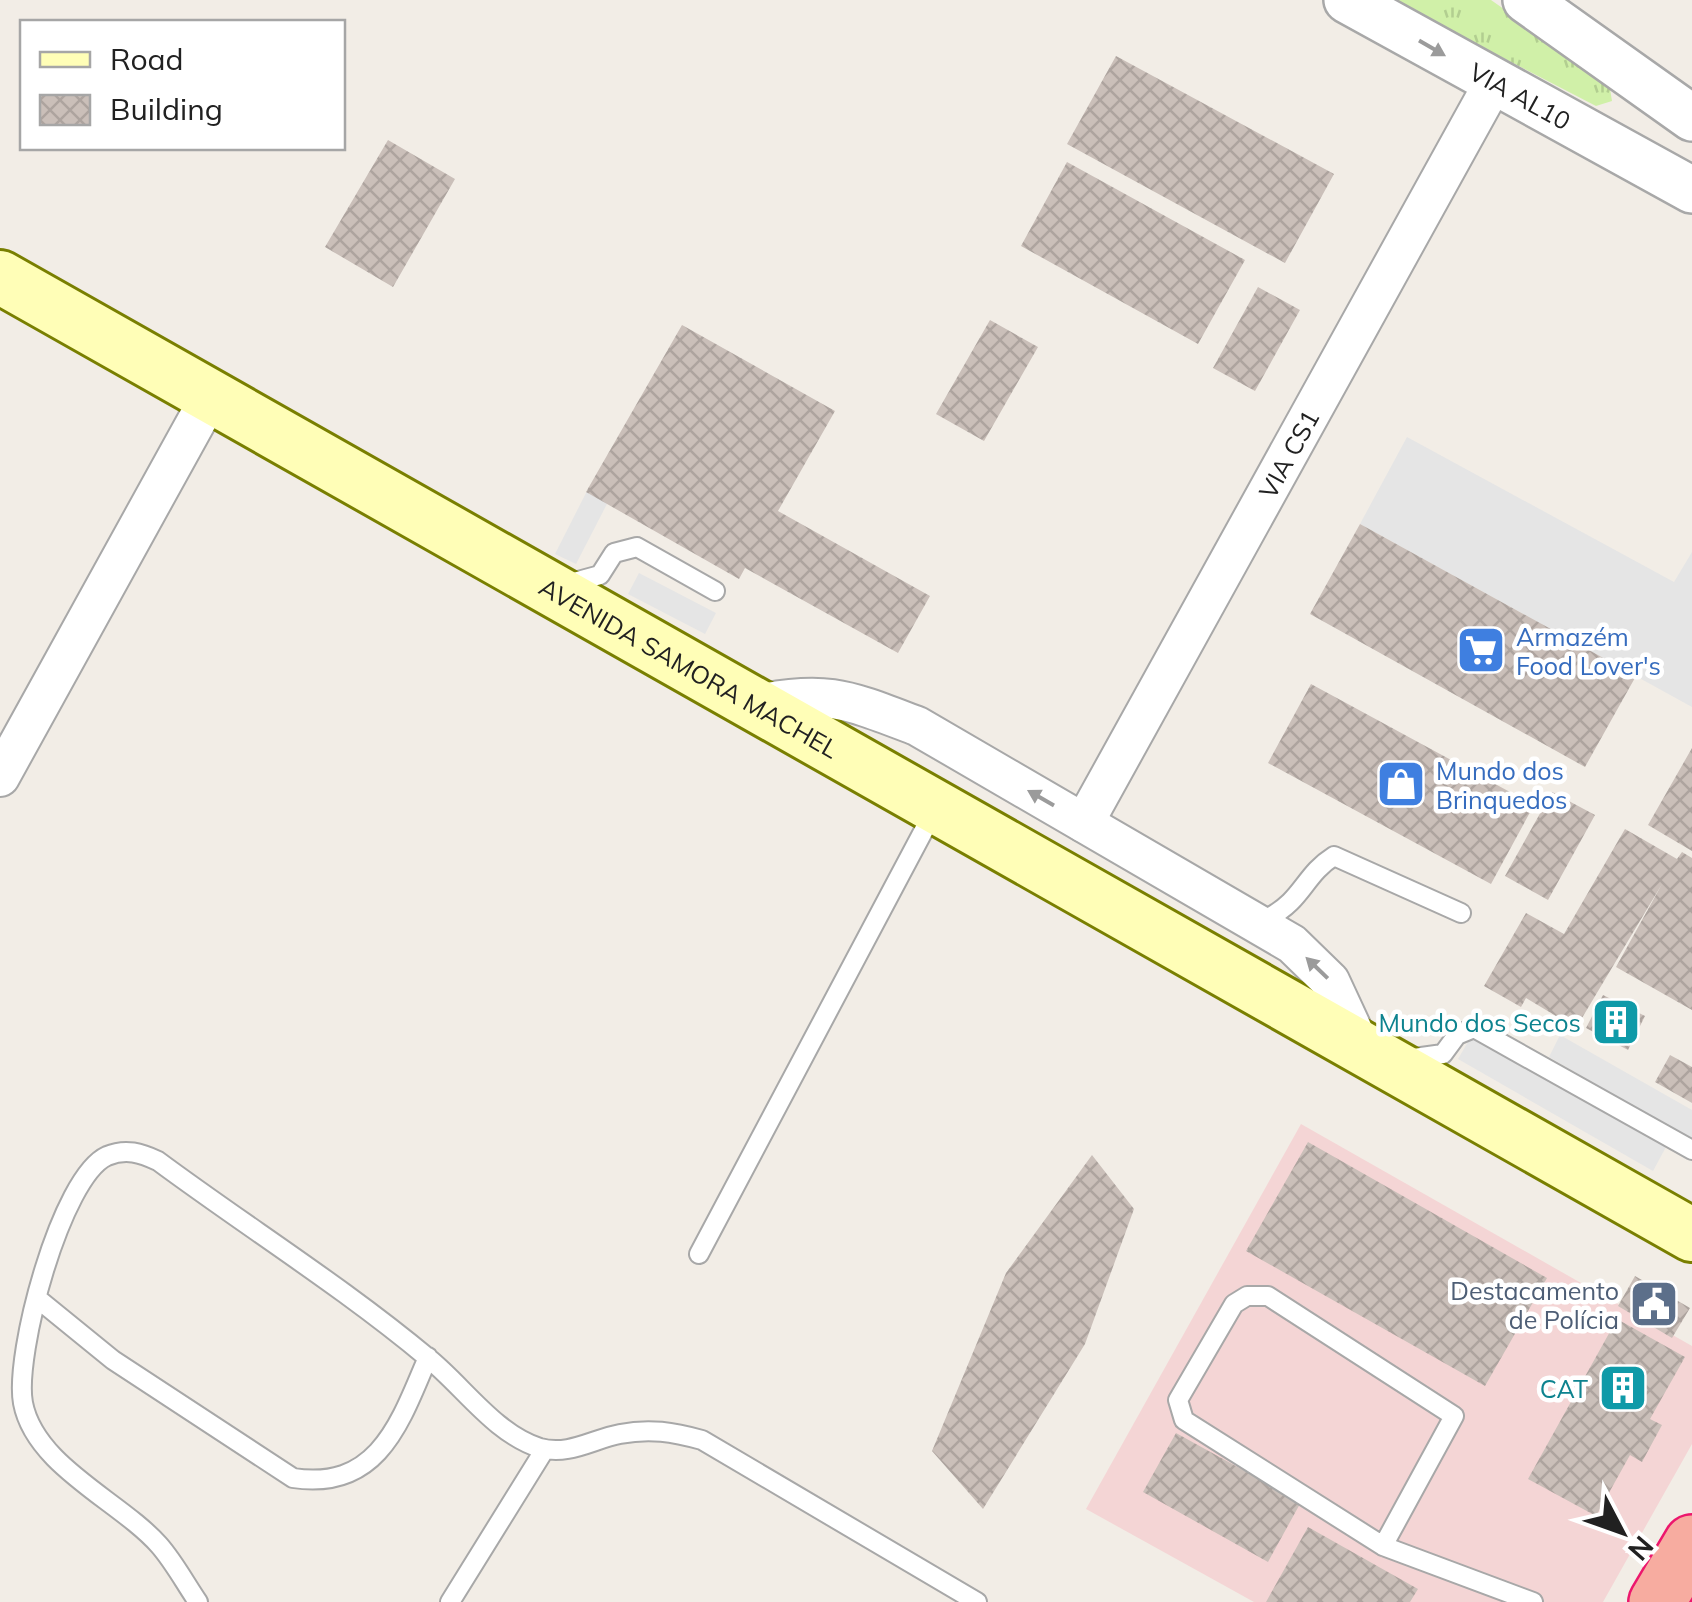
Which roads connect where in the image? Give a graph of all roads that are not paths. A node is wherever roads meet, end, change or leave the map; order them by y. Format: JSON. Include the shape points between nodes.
{"nodes":[{"id":1,"x":1347,"y":0,"type":"edge"},
{"id":2,"x":1526,"y":0,"type":"edge"},
{"id":3,"x":1622,"y":68,"type":"junction"},
{"id":4,"x":1494,"y":82,"type":"junction"},
{"id":5,"x":1692,"y":118,"type":"edge"},
{"id":6,"x":1577,"y":128,"type":"junction"},
{"id":7,"x":1692,"y":190,"type":"edge"},
{"id":8,"x":0,"y":277,"type":"edge"},
{"id":9,"x":211,"y":395,"type":"junction"},
{"id":10,"x":548,"y":589,"type":"junction"},
{"id":11,"x":715,"y":592,"type":"dead end"},
{"id":12,"x":753,"y":705,"type":"junction"},
{"id":13,"x":0,"y":778,"type":"edge"},
{"id":14,"x":936,"y":809,"type":"junction"},
{"id":15,"x":1084,"y":823,"type":"junction"},
{"id":16,"x":1241,"y":912,"type":"junction"},
{"id":17,"x":1461,"y":913,"type":"dead end"},
{"id":18,"x":1370,"y":1056,"type":"junction"},
{"id":19,"x":1692,"y":1150,"type":"edge"},
{"id":20,"x":1692,"y":1235,"type":"edge"},
{"id":21,"x":699,"y":1254,"type":"dead end"},
{"id":22,"x":38,"y":1299,"type":"junction"},
{"id":23,"x":428,"y":1357,"type":"junction"},
{"id":24,"x":545,"y":1450,"type":"junction"},
{"id":25,"x":1692,"y":1543,"type":"edge"},
{"id":26,"x":1383,"y":1546,"type":"junction"},
{"id":27,"x":198,"y":1602,"type":"edge"},
{"id":28,"x":450,"y":1602,"type":"edge"},
{"id":29,"x":978,"y":1602,"type":"edge"},
{"id":30,"x":1533,"y":1602,"type":"edge"},
{"id":31,"x":1657,"y":1602,"type":"edge"}],
"edges":[{"from":1,"to":4,"type":"street","name":"VIA AL10","one_way":true},
{"from":2,"to":3,"type":"street"},
{"from":3,"to":5,"type":"street"},
{"from":3,"to":6,"type":"street","via":[[1630,92],[1625,111],[1605,127]]},
{"from":4,"to":6,"type":"street","name":"VIA AL10"},
{"from":4,"to":15,"type":"street","name":"VIA CS1"},
{"from":6,"to":7,"type":"street","name":"VIA AL10"},
{"from":8,"to":9,"type":"main road","name":"AVENIDA SAMORA MACHEL"},
{"from":9,"to":10,"type":"main road","name":"AVENIDA SAMORA MACHEL"},
{"from":9,"to":13,"type":"street"},
{"from":10,"to":11,"type":"lane","via":[[600,576],[614,554],[637,547]]},
{"from":10,"to":12,"type":"main road","name":"AVENIDA SAMORA MACHEL"},
{"from":12,"to":14,"type":"main road","name":"AVENIDA SAMORA MACHEL"},
{"from":15,"to":12,"type":"street","one_way":true,"via":[[916,726],[853,702],[805,694]]},
{"from":14,"to":18,"type":"main road","name":"AVENIDA SAMORA MACHEL"},
{"from":14,"to":21,"type":"lane"},
{"from":15,"to":16,"type":"street"},
{"from":16,"to":17,"type":"lane","via":[[1268,918],[1293,906],[1319,866],[1334,856]]},
{"from":18,"to":16,"type":"street","one_way":true,"via":[[1330,981],[1292,944]]},
{"from":18,"to":19,"type":"lane","via":[[1443,1054],[1457,1034],[1474,1028]]},
{"from":18,"to":20,"type":"main road","name":"AVENIDA SAMORA MACHEL"},
{"from":22,"to":23,"type":"lane","via":[[113,1360],[292,1478],[323,1482],[368,1463],[401,1420]]},
{"from":22,"to":23,"type":"lane","via":[[82,1179],[106,1157],[136,1151]]},
{"from":22,"to":27,"type":"lane","via":[[23,1404],[42,1440],[82,1483],[159,1546]]},
{"from":23,"to":24,"type":"lane","via":[[512,1434]]},
{"from":24,"to":28,"type":"lane"},
{"from":24,"to":29,"type":"lane","via":[[662,1429],[702,1440]]},
{"from":25,"to":31,"type":"highway"},
{"from":26,"to":26,"type":"lane","via":[[1184,1420],[1178,1410],[1234,1304],[1247,1296],[1268,1296],[1454,1416]]},
{"from":26,"to":30,"type":"lane"}]}
